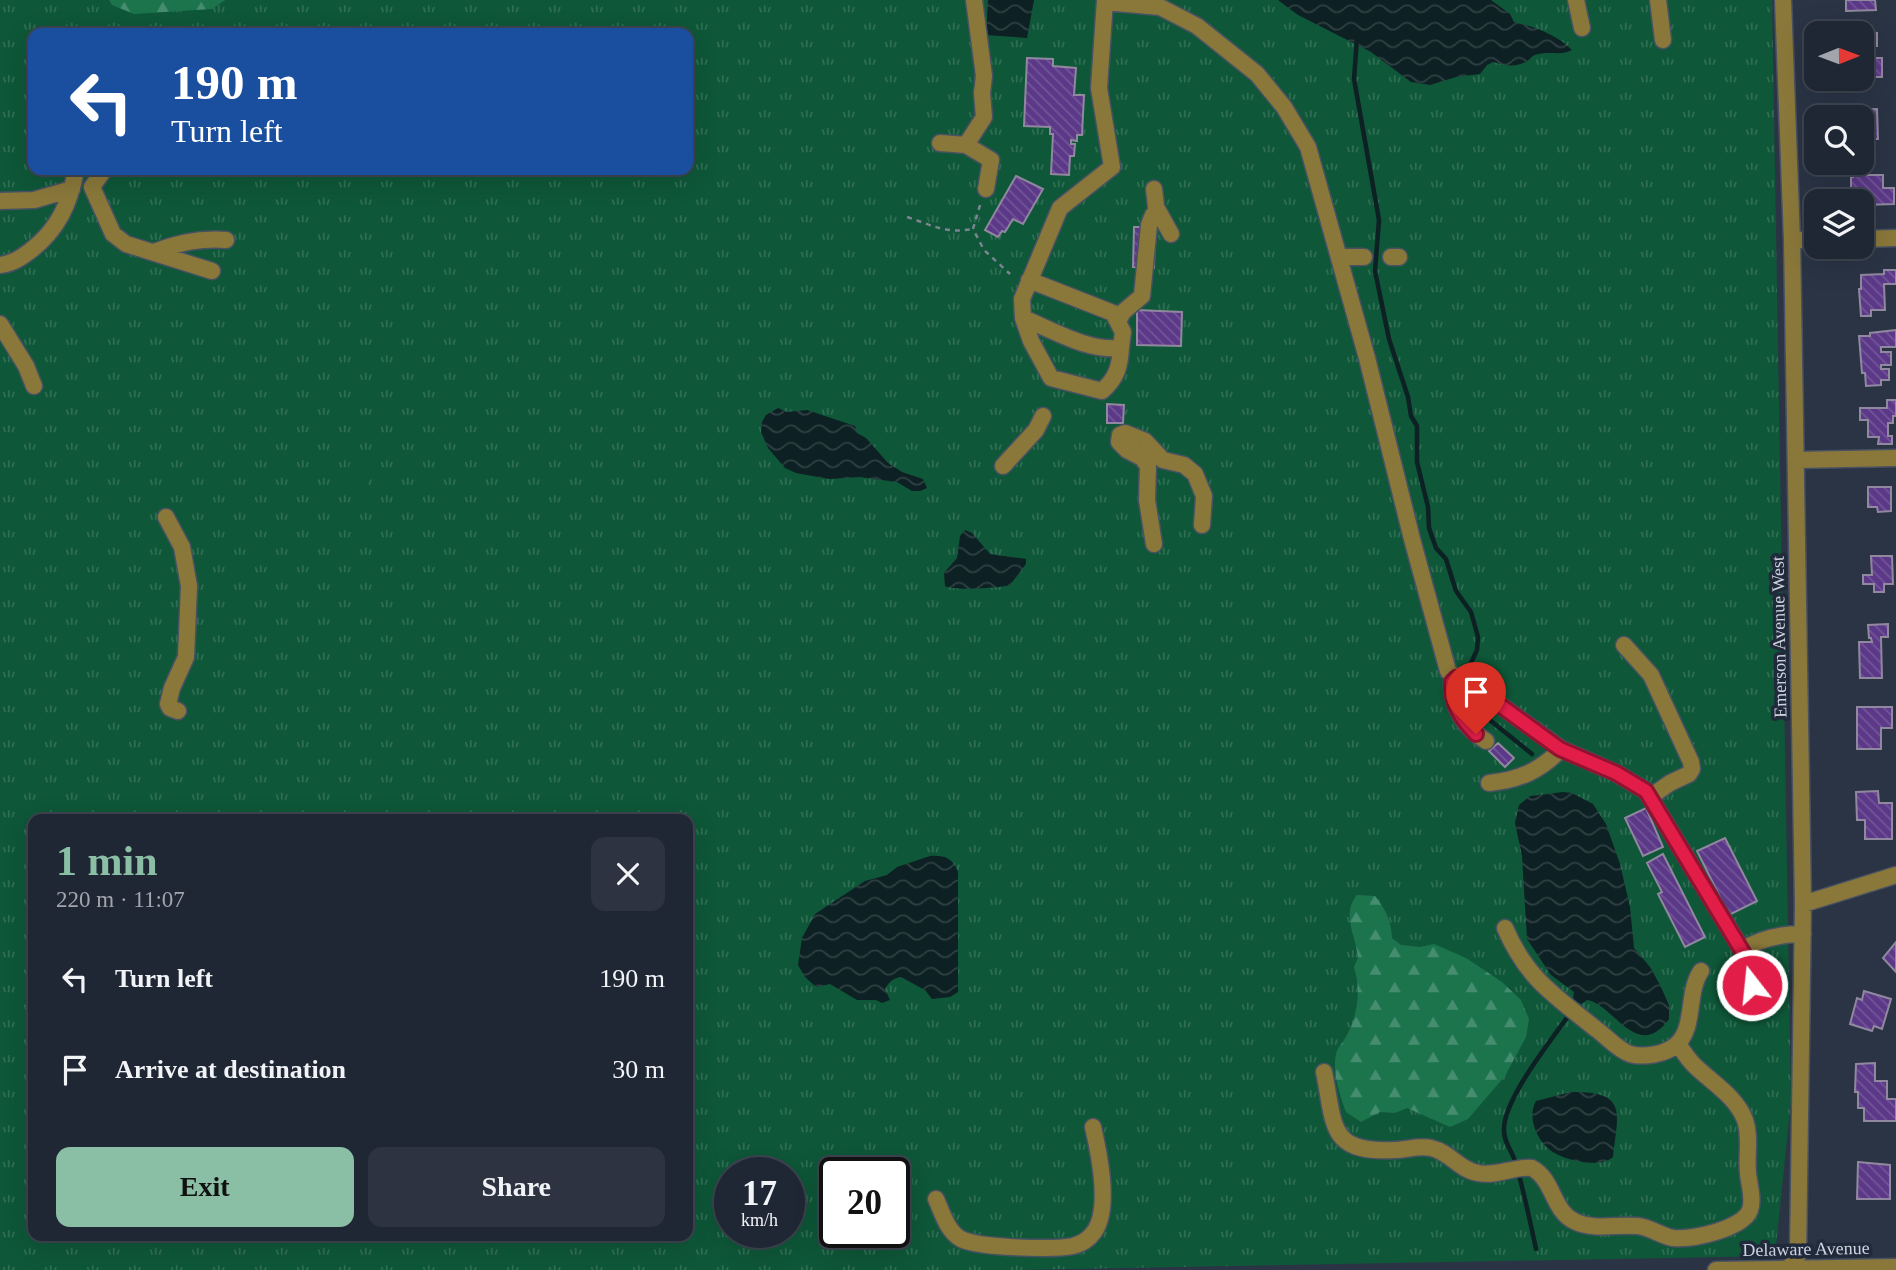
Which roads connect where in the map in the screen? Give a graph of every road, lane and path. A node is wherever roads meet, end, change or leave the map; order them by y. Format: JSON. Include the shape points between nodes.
{"nodes":[{"id":1,"x":974,"y":0,"type":"edge"},
{"id":2,"x":1576,"y":0,"type":"edge"},
{"id":3,"x":1658,"y":0,"type":"edge"},
{"id":4,"x":1783,"y":0,"type":"edge"},
{"id":5,"x":1105,"y":1,"type":"edge"},
{"id":6,"x":1582,"y":28,"type":"dead end"},
{"id":7,"x":1662,"y":40,"type":"dead end"},
{"id":8,"x":940,"y":144,"type":"dead end"},
{"id":9,"x":966,"y":145,"type":"junction"},
{"id":10,"x":75,"y":175,"type":"edge"},
{"id":11,"x":89,"y":175,"type":"edge"},
{"id":12,"x":100,"y":175,"type":"edge"},
{"id":13,"x":92,"y":187,"type":"junction"},
{"id":14,"x":72,"y":189,"type":"junction"},
{"id":15,"x":986,"y":189,"type":"joint"},
{"id":16,"x":1154,"y":189,"type":"dead end"},
{"id":17,"x":0,"y":201,"type":"edge"},
{"id":18,"x":1158,"y":211,"type":"junction"},
{"id":19,"x":906,"y":216,"type":"dead end"},
{"id":20,"x":973,"y":229,"type":"junction"},
{"id":21,"x":1171,"y":234,"type":"dead end"},
{"id":22,"x":1896,"y":238,"type":"edge"},
{"id":23,"x":1874,"y":239,"type":"edge"},
{"id":24,"x":226,"y":240,"type":"dead end"},
{"id":25,"x":1792,"y":240,"type":"junction"},
{"id":26,"x":1804,"y":240,"type":"edge"},
{"id":27,"x":153,"y":252,"type":"junction"},
{"id":28,"x":1340,"y":257,"type":"junction"},
{"id":29,"x":1363,"y":257,"type":"dead end"},
{"id":30,"x":0,"y":265,"type":"edge"},
{"id":31,"x":212,"y":271,"type":"dead end"},
{"id":32,"x":1010,"y":274,"type":"dead end"},
{"id":33,"x":1029,"y":280,"type":"junction"},
{"id":34,"x":1023,"y":318,"type":"junction"},
{"id":35,"x":1118,"y":322,"type":"junction"},
{"id":36,"x":0,"y":324,"type":"edge"},
{"id":37,"x":1121,"y":347,"type":"junction"},
{"id":38,"x":34,"y":386,"type":"dead end"},
{"id":39,"x":1043,"y":416,"type":"dead end"},
{"id":40,"x":1142,"y":458,"type":"junction"},
{"id":41,"x":1896,"y":458,"type":"edge"},
{"id":42,"x":1163,"y":460,"type":"junction"},
{"id":43,"x":1796,"y":460,"type":"junction"},
{"id":44,"x":1003,"y":466,"type":"dead end"},
{"id":45,"x":166,"y":517,"type":"dead end"},
{"id":46,"x":1202,"y":525,"type":"dead end"},
{"id":47,"x":1154,"y":544,"type":"dead end"},
{"id":48,"x":1624,"y":645,"type":"dead end"},
{"id":49,"x":1456,"y":678,"type":"junction"},
{"id":50,"x":178,"y":711,"type":"dead end"},
{"id":51,"x":1486,"y":741,"type":"dead end"},
{"id":52,"x":1560,"y":749,"type":"junction"},
{"id":53,"x":1489,"y":783,"type":"dead end"},
{"id":54,"x":1650,"y":797,"type":"junction"},
{"id":55,"x":1896,"y":875,"type":"edge"},
{"id":56,"x":1803,"y":904,"type":"junction"},
{"id":57,"x":1505,"y":928,"type":"dead end"},
{"id":58,"x":1803,"y":934,"type":"junction"},
{"id":59,"x":1742,"y":950,"type":"junction"},
{"id":60,"x":1701,"y":971,"type":"dead end"},
{"id":61,"x":1752,"y":999,"type":"dead end"},
{"id":62,"x":1678,"y":1044,"type":"junction"},
{"id":63,"x":1324,"y":1072,"type":"dead end"},
{"id":64,"x":1093,"y":1127,"type":"dead end"},
{"id":65,"x":936,"y":1199,"type":"dead end"},
{"id":66,"x":1896,"y":1267,"type":"edge"},
{"id":67,"x":1788,"y":1269,"type":"edge"},
{"id":68,"x":1716,"y":1270,"type":"edge"}],
"edges":[{"from":1,"to":9,"type":"street","via":[[985,117]]},
{"from":2,"to":6,"type":"street"},
{"from":3,"to":7,"type":"street"},
{"from":4,"to":25,"type":"street","name":"Emerson Avenue West"},
{"from":5,"to":28,"type":"street","via":[[1160,7],[1197,26],[1257,74],[1308,147]]},
{"from":5,"to":33,"type":"street","via":[[1099,88],[1112,167],[1060,208]]},
{"from":8,"to":9,"type":"street"},
{"from":9,"to":15,"type":"street","via":[[991,160]]},
{"from":10,"to":14,"type":"street"},
{"from":11,"to":13,"type":"street"},
{"from":12,"to":13,"type":"street"},
{"from":13,"to":27,"type":"street","via":[[113,234],[126,244]]},
{"from":14,"to":17,"type":"street","via":[[46,198]]},
{"from":14,"to":30,"type":"street","via":[[62,217],[45,239],[16,261]]},
{"from":15,"to":20,"type":"path"},
{"from":16,"to":18,"type":"street"},
{"from":18,"to":21,"type":"street"},
{"from":18,"to":35,"type":"street","via":[[1149,225],[1142,296]]},
{"from":19,"to":20,"type":"path","via":[[940,230]]},
{"from":20,"to":32,"type":"path","via":[[985,250]]},
{"from":22,"to":23,"type":"street"},
{"from":24,"to":27,"type":"street","via":[[181,243]]},
{"from":25,"to":26,"type":"street"},
{"from":25,"to":43,"type":"street","name":"Emerson Avenue West"},
{"from":27,"to":31,"type":"street"},
{"from":28,"to":29,"type":"street"},
{"from":28,"to":49,"type":"street","via":[[1444,658]]},
{"from":33,"to":34,"type":"street","via":[[1022,299]]},
{"from":33,"to":35,"type":"street","via":[[1113,313]]},
{"from":34,"to":37,"type":"street","via":[[1093,347]]},
{"from":34,"to":37,"type":"street","via":[[1051,379],[1102,391],[1120,367]]},
{"from":35,"to":37,"type":"street","via":[[1123,332]]},
{"from":36,"to":38,"type":"street"},
{"from":39,"to":44,"type":"street"},
{"from":40,"to":42,"type":"street"},
{"from":40,"to":42,"type":"street","via":[[1122,446],[1121,435],[1145,441]]},
{"from":40,"to":47,"type":"street","via":[[1149,471],[1147,500]]},
{"from":41,"to":43,"type":"street"},
{"from":42,"to":46,"type":"street","via":[[1184,465],[1199,480],[1204,496]]},
{"from":43,"to":56,"type":"street","name":"Emerson Avenue West"},
{"from":45,"to":50,"type":"street","via":[[182,547],[188,586],[186,657],[167,704]]},
{"from":48,"to":54,"type":"street","via":[[1651,675],[1691,762],[1689,774]]},
{"from":49,"to":51,"type":"street","via":[[1452,682],[1454,704],[1467,725]]},
{"from":49,"to":52,"type":"street"},
{"from":52,"to":53,"type":"street","via":[[1530,774]]},
{"from":52,"to":54,"type":"street","via":[[1616,773]]},
{"from":54,"to":59,"type":"street"},
{"from":55,"to":56,"type":"street"},
{"from":56,"to":58,"type":"street","name":"Emerson Avenue West"},
{"from":57,"to":62,"type":"street","via":[[1529,971],[1630,1054],[1655,1054]]},
{"from":58,"to":59,"type":"street","via":[[1782,934]]},
{"from":58,"to":67,"type":"street","name":"Emerson Avenue West","via":[[1798,1255]]},
{"from":59,"to":61,"type":"street","via":[[1752,970]]},
{"from":60,"to":62,"type":"street","via":[[1694,981],[1688,1024]]},
{"from":62,"to":63,"type":"street","via":[[1730,1097],[1745,1120],[1752,1203],[1744,1220],[1734,1226],[1688,1238],[1640,1226],[1576,1222],[1564,1215],[1544,1177],[1532,1168],[1480,1174],[1430,1147],[1365,1150],[1345,1143],[1338,1133]]},
{"from":64,"to":65,"type":"street","via":[[1101,1171],[1101,1218],[1086,1241],[1058,1247],[977,1244],[950,1230]]},
{"from":66,"to":67,"type":"street","name":"Delaware Avenue"},
{"from":67,"to":68,"type":"street","name":"Delaware Avenue"}]}
